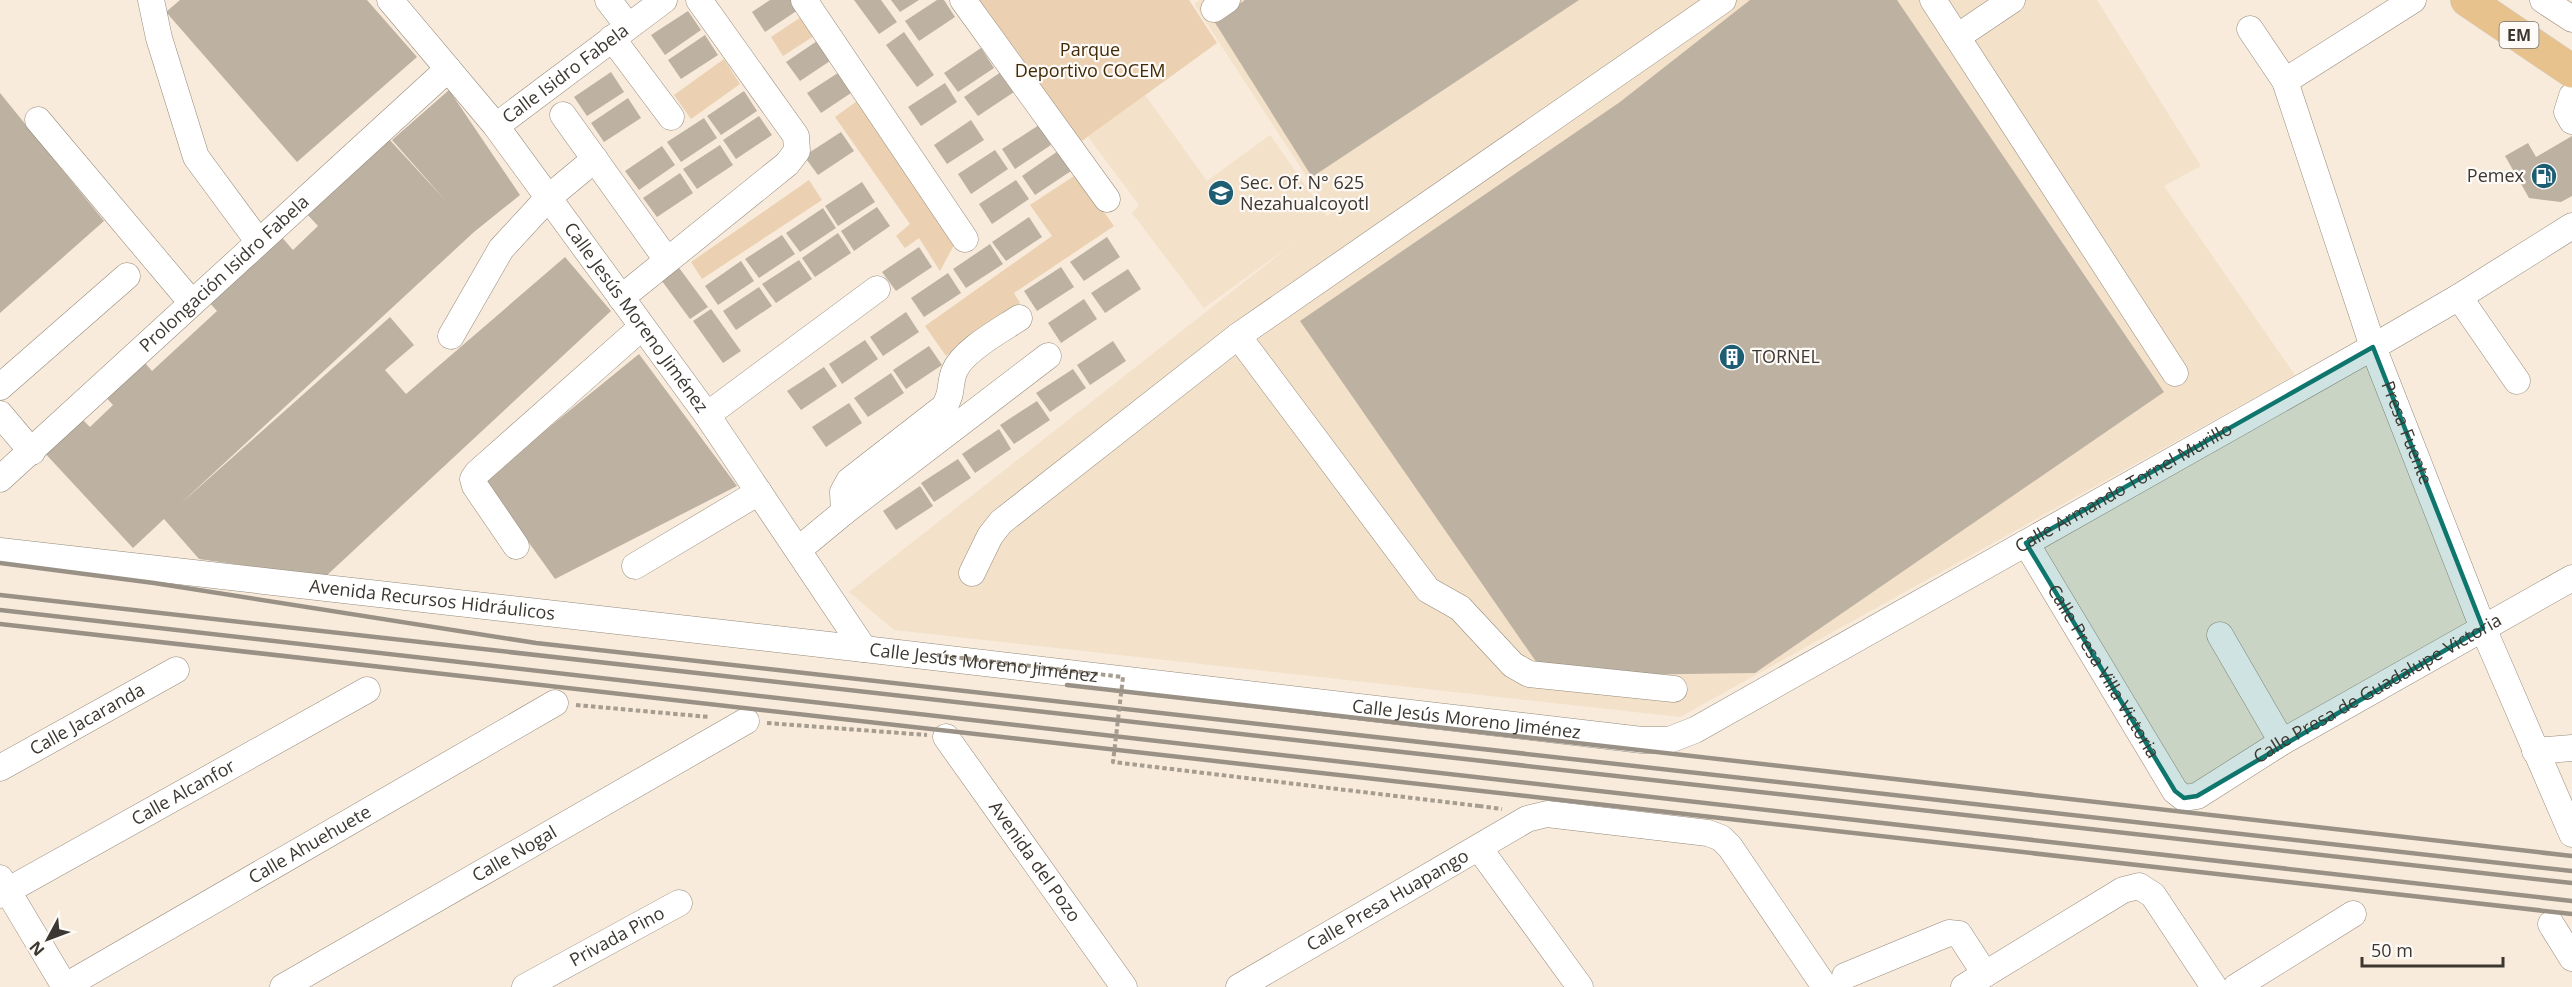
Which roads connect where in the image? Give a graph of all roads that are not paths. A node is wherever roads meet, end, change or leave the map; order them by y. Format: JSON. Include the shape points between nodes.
{"nodes":[{"id":1,"x":151,"y":0,"type":"edge"},
{"id":2,"x":390,"y":0,"type":"edge"},
{"id":3,"x":608,"y":0,"type":"edge"},
{"id":4,"x":664,"y":0,"type":"edge"},
{"id":5,"x":699,"y":0,"type":"edge"},
{"id":6,"x":804,"y":0,"type":"edge"},
{"id":7,"x":963,"y":0,"type":"edge"},
{"id":8,"x":1723,"y":0,"type":"edge"},
{"id":9,"x":1933,"y":0,"type":"edge"},
{"id":10,"x":2012,"y":0,"type":"edge"},
{"id":11,"x":2413,"y":0,"type":"edge"},
{"id":12,"x":2467,"y":0,"type":"edge"},
{"id":13,"x":2487,"y":0,"type":"edge"},
{"id":14,"x":2543,"y":0,"type":"edge"},
{"id":15,"x":2572,"y":19,"type":"edge"},
{"id":16,"x":2250,"y":29,"type":"dead end"},
{"id":17,"x":620,"y":32,"type":"junction"},
{"id":18,"x":1957,"y":37,"type":"junction"},
{"id":19,"x":2572,"y":57,"type":"edge"},
{"id":20,"x":448,"y":69,"type":"junction"},
{"id":21,"x":2572,"y":70,"type":"edge"},
{"id":22,"x":2285,"y":81,"type":"junction"},
{"id":23,"x":2572,"y":96,"type":"edge"},
{"id":24,"x":563,"y":115,"type":"dead end"},
{"id":25,"x":671,"y":117,"type":"dead end"},
{"id":26,"x":38,"y":120,"type":"dead end"},
{"id":27,"x":2572,"y":121,"type":"edge"},
{"id":28,"x":496,"y":126,"type":"junction"},
{"id":29,"x":595,"y":159,"type":"junction"},
{"id":30,"x":548,"y":198,"type":"junction"},
{"id":31,"x":1107,"y":199,"type":"dead end"},
{"id":32,"x":2572,"y":226,"type":"edge"},
{"id":33,"x":964,"y":239,"type":"dead end"},
{"id":34,"x":258,"y":242,"type":"junction"},
{"id":35,"x":667,"y":260,"type":"junction"},
{"id":36,"x":127,"y":276,"type":"dead end"},
{"id":37,"x":877,"y":289,"type":"dead end"},
{"id":38,"x":2459,"y":297,"type":"junction"},
{"id":39,"x":621,"y":298,"type":"junction"},
{"id":40,"x":192,"y":303,"type":"junction"},
{"id":41,"x":1018,"y":318,"type":"dead end"},
{"id":42,"x":642,"y":327,"type":"junction"},
{"id":43,"x":451,"y":336,"type":"dead end"},
{"id":44,"x":1238,"y":336,"type":"junction"},
{"id":45,"x":2373,"y":347,"type":"junction"},
{"id":46,"x":1048,"y":356,"type":"dead end"},
{"id":47,"x":2175,"y":373,"type":"dead end"},
{"id":48,"x":2517,"y":381,"type":"dead end"},
{"id":49,"x":0,"y":387,"type":"edge"},
{"id":50,"x":0,"y":414,"type":"edge"},
{"id":51,"x":707,"y":415,"type":"junction"},
{"id":52,"x":32,"y":452,"type":"junction"},
{"id":53,"x":0,"y":479,"type":"edge"},
{"id":54,"x":759,"y":492,"type":"junction"},
{"id":55,"x":844,"y":512,"type":"junction"},
{"id":56,"x":2026,"y":543,"type":"junction"},
{"id":57,"x":516,"y":546,"type":"dead end"},
{"id":58,"x":798,"y":550,"type":"junction"},
{"id":59,"x":0,"y":551,"type":"edge"},
{"id":60,"x":635,"y":566,"type":"dead end"},
{"id":61,"x":972,"y":573,"type":"dead end"},
{"id":62,"x":2572,"y":578,"type":"edge"},
{"id":63,"x":2483,"y":628,"type":"junction"},
{"id":64,"x":2220,"y":635,"type":"dead end"},
{"id":65,"x":864,"y":649,"type":"junction"},
{"id":66,"x":176,"y":670,"type":"dead end"},
{"id":67,"x":1674,"y":688,"type":"dead end"},
{"id":68,"x":367,"y":690,"type":"dead end"},
{"id":69,"x":555,"y":703,"type":"dead end"},
{"id":70,"x":746,"y":721,"type":"dead end"},
{"id":71,"x":945,"y":737,"type":"dead end"},
{"id":72,"x":1669,"y":740,"type":"joint"},
{"id":73,"x":2282,"y":742,"type":"junction"},
{"id":74,"x":2572,"y":748,"type":"edge"},
{"id":75,"x":2535,"y":751,"type":"junction"},
{"id":76,"x":0,"y":768,"type":"edge"},
{"id":77,"x":2184,"y":798,"type":"joint"},
{"id":78,"x":2572,"y":834,"type":"edge"},
{"id":79,"x":1479,"y":848,"type":"junction"},
{"id":80,"x":3,"y":888,"type":"edge"},
{"id":81,"x":679,"y":903,"type":"dead end"},
{"id":82,"x":2353,"y":914,"type":"dead end"},
{"id":83,"x":2551,"y":924,"type":"dead end"},
{"id":84,"x":2572,"y":958,"type":"edge"},
{"id":85,"x":1974,"y":981,"type":"edge"},
{"id":86,"x":1835,"y":982,"type":"edge"},
{"id":87,"x":65,"y":987,"type":"edge"},
{"id":88,"x":283,"y":987,"type":"edge"},
{"id":89,"x":525,"y":987,"type":"edge"},
{"id":90,"x":1124,"y":987,"type":"edge"},
{"id":91,"x":1239,"y":987,"type":"edge"},
{"id":92,"x":1580,"y":987,"type":"edge"},
{"id":93,"x":2214,"y":987,"type":"edge"},
{"id":94,"x":2236,"y":987,"type":"edge"}],
"edges":[{"from":1,"to":34,"type":"street","via":[[196,157]]},
{"from":2,"to":20,"type":"street","name":"Calle Jesús Moreno Jiménez"},
{"from":3,"to":17,"type":"street"},
{"from":4,"to":17,"type":"street","name":"Calle Isidro Fabela"},
{"from":5,"to":35,"type":"street","via":[[796,136],[797,151],[787,164]]},
{"from":6,"to":33,"type":"street"},
{"from":7,"to":31,"type":"street"},
{"from":8,"to":44,"type":"street"},
{"from":9,"to":18,"type":"street"},
{"from":10,"to":18,"type":"street"},
{"from":11,"to":22,"type":"street"},
{"from":12,"to":21,"type":"main road","number":"EM"},
{"from":13,"to":19,"type":"street"},
{"from":14,"to":15,"type":"street"},
{"from":16,"to":22,"type":"street","name":"Presa Fuente"},
{"from":17,"to":25,"type":"street"},
{"from":17,"to":28,"type":"street","name":"Calle Isidro Fabela"},
{"from":18,"to":47,"type":"street"},
{"from":20,"to":28,"type":"street","name":"Calle Jesús Moreno Jiménez"},
{"from":20,"to":34,"type":"street","name":"Prolongación Isidro Fabela"},
{"from":22,"to":45,"type":"street","name":"Presa Fuente"},
{"from":23,"to":27,"type":"street","via":[[2567,111]]},
{"from":24,"to":29,"type":"street"},
{"from":26,"to":40,"type":"street"},
{"from":28,"to":30,"type":"street","name":"Calle Jesús Moreno Jiménez"},
{"from":29,"to":30,"type":"street"},
{"from":29,"to":35,"type":"street"},
{"from":30,"to":39,"type":"street","name":"Calle Jesús Moreno Jiménez"},
{"from":30,"to":43,"type":"street","via":[[501,249]]},
{"from":32,"to":38,"type":"street","name":"Calle Armando Tornel Murillo"},
{"from":34,"to":40,"type":"street","name":"Prolongación Isidro Fabela"},
{"from":35,"to":39,"type":"street"},
{"from":36,"to":49,"type":"street"},
{"from":37,"to":51,"type":"street"},
{"from":38,"to":45,"type":"street","name":"Calle Armando Tornel Murillo"},
{"from":38,"to":48,"type":"street"},
{"from":39,"to":42,"type":"street","name":"Calle Jesús Moreno Jiménez"},
{"from":40,"to":52,"type":"street","name":"Prolongación Isidro Fabela"},
{"from":41,"to":55,"type":"street","via":[[962,359],[954,373],[951,397],[944,407],[849,481],[843,492]]},
{"from":42,"to":51,"type":"street","name":"Calle Jesús Moreno Jiménez"},
{"from":42,"to":57,"type":"street","via":[[473,479]]},
{"from":44,"to":61,"type":"street","via":[[1001,522]]},
{"from":44,"to":67,"type":"street","via":[[1428,590],[1460,608],[1512,666],[1528,674]]},
{"from":45,"to":56,"type":"street","name":"Calle Armando Tornel Murillo"},
{"from":45,"to":63,"type":"street","name":"Presa Fuente"},
{"from":46,"to":55,"type":"street"},
{"from":50,"to":52,"type":"street"},
{"from":51,"to":54,"type":"street","name":"Calle Jesús Moreno Jiménez"},
{"from":52,"to":53,"type":"street","name":"Prolongación Isidro Fabela"},
{"from":54,"to":58,"type":"street","name":"Calle Jesús Moreno Jiménez"},
{"from":54,"to":60,"type":"street"},
{"from":55,"to":58,"type":"street"},
{"from":56,"to":72,"type":"street","name":"Calle Armando Tornel Murillo","via":[[1695,730]]},
{"from":56,"to":77,"type":"street","name":"Calle Presa Villa Victoria","via":[[2175,791]]},
{"from":58,"to":65,"type":"street","name":"Calle Jesús Moreno Jiménez"},
{"from":59,"to":65,"type":"street","name":"Avenida Recursos Hidráulicos"},
{"from":62,"to":63,"type":"street","name":"Calle Presa de Guadalupe Victoria"},
{"from":63,"to":73,"type":"street","name":"Calle Presa de Guadalupe Victoria"},
{"from":63,"to":75,"type":"street","name":"Presa Fuente"},
{"from":64,"to":73,"type":"street"},
{"from":65,"to":72,"type":"street","name":"Calle Jesús Moreno Jiménez","via":[[1642,740]]},
{"from":66,"to":76,"type":"street","name":"Calle Jacaranda"},
{"from":68,"to":80,"type":"street","name":"Calle Alcanfor"},
{"from":69,"to":87,"type":"street","name":"Calle Ahuehuete"},
{"from":70,"to":88,"type":"street","name":"Calle Nogal"},
{"from":71,"to":90,"type":"street","name":"Avenida del Pozo"},
{"from":73,"to":77,"type":"street","name":"Calle Presa de Guadalupe Victoria","via":[[2197,796]]},
{"from":74,"to":75,"type":"street"},
{"from":75,"to":78,"type":"street","name":"Presa Fuente"},
{"from":79,"to":86,"type":"street","name":"Calle Presa Huapango","via":[[1547,813],[1721,837]]},
{"from":79,"to":91,"type":"street","name":"Calle Presa Huapango"},
{"from":79,"to":92,"type":"street"},
{"from":80,"to":87,"type":"street"},
{"from":81,"to":89,"type":"street","name":"Privada Pino"},
{"from":82,"to":94,"type":"street"},
{"from":83,"to":84,"type":"street"},
{"from":85,"to":86,"type":"street","via":[[1959,934],[1949,933]]},
{"from":85,"to":93,"type":"street","via":[[2123,890],[2139,886],[2153,895]]}]}
